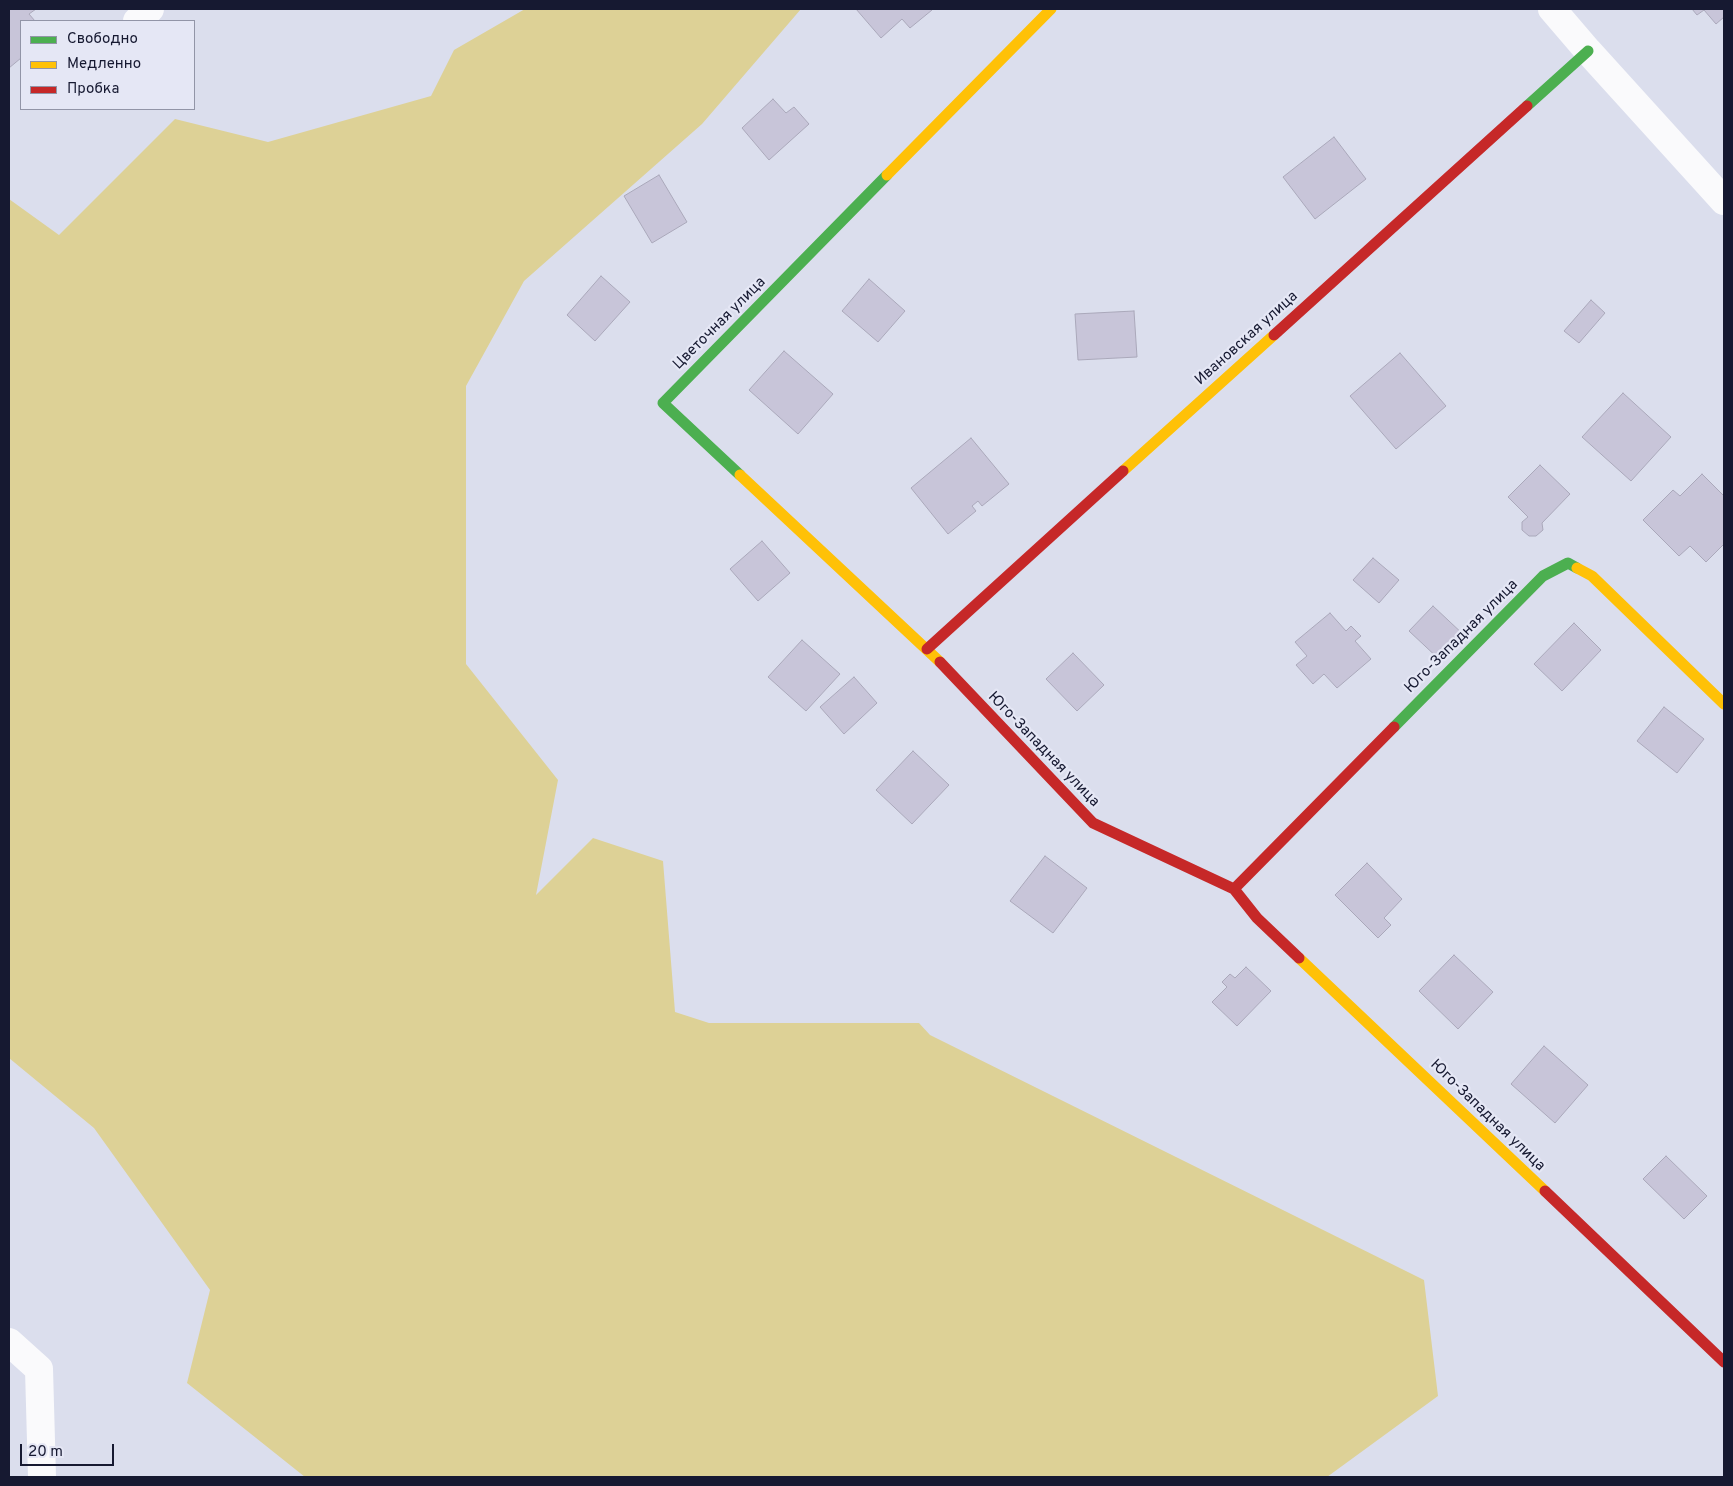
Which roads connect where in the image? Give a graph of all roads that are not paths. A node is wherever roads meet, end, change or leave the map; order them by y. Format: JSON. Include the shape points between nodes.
{"nodes":[{"id":1,"x":118,"y":9,"type":"edge"},
{"id":2,"x":150,"y":9,"type":"edge"},
{"id":3,"x":1051,"y":9,"type":"edge"},
{"id":4,"x":1552,"y":9,"type":"edge"},
{"id":5,"x":129,"y":20,"type":"edge"},
{"id":6,"x":138,"y":20,"type":"edge"},
{"id":7,"x":1588,"y":51,"type":"junction"},
{"id":8,"x":1724,"y":201,"type":"edge"},
{"id":9,"x":927,"y":650,"type":"junction"},
{"id":10,"x":1724,"y":704,"type":"edge"},
{"id":11,"x":1234,"y":889,"type":"junction"},
{"id":12,"x":9,"y":1342,"type":"edge"},
{"id":13,"x":1724,"y":1362,"type":"edge"},
{"id":14,"x":42,"y":1477,"type":"edge"}],
"edges":[{"from":1,"to":5,"type":"street"},
{"from":2,"to":6,"type":"street"},
{"from":3,"to":9,"type":"street","name":"Цветочная улица","via":[[663,404]]},
{"from":4,"to":7,"type":"street"},
{"from":7,"to":8,"type":"street"},
{"from":7,"to":9,"type":"street","name":"Ивановская улица"},
{"from":9,"to":11,"type":"street","name":"Юго-Западная улица","via":[[1093,823]]},
{"from":10,"to":11,"type":"street","name":"Юго-Западная улица","via":[[1592,576],[1568,563],[1543,576]]},
{"from":11,"to":13,"type":"street","name":"Юго-Западная улица","via":[[1257,918]]},
{"from":12,"to":14,"type":"street","via":[[39,1369]]}]}
